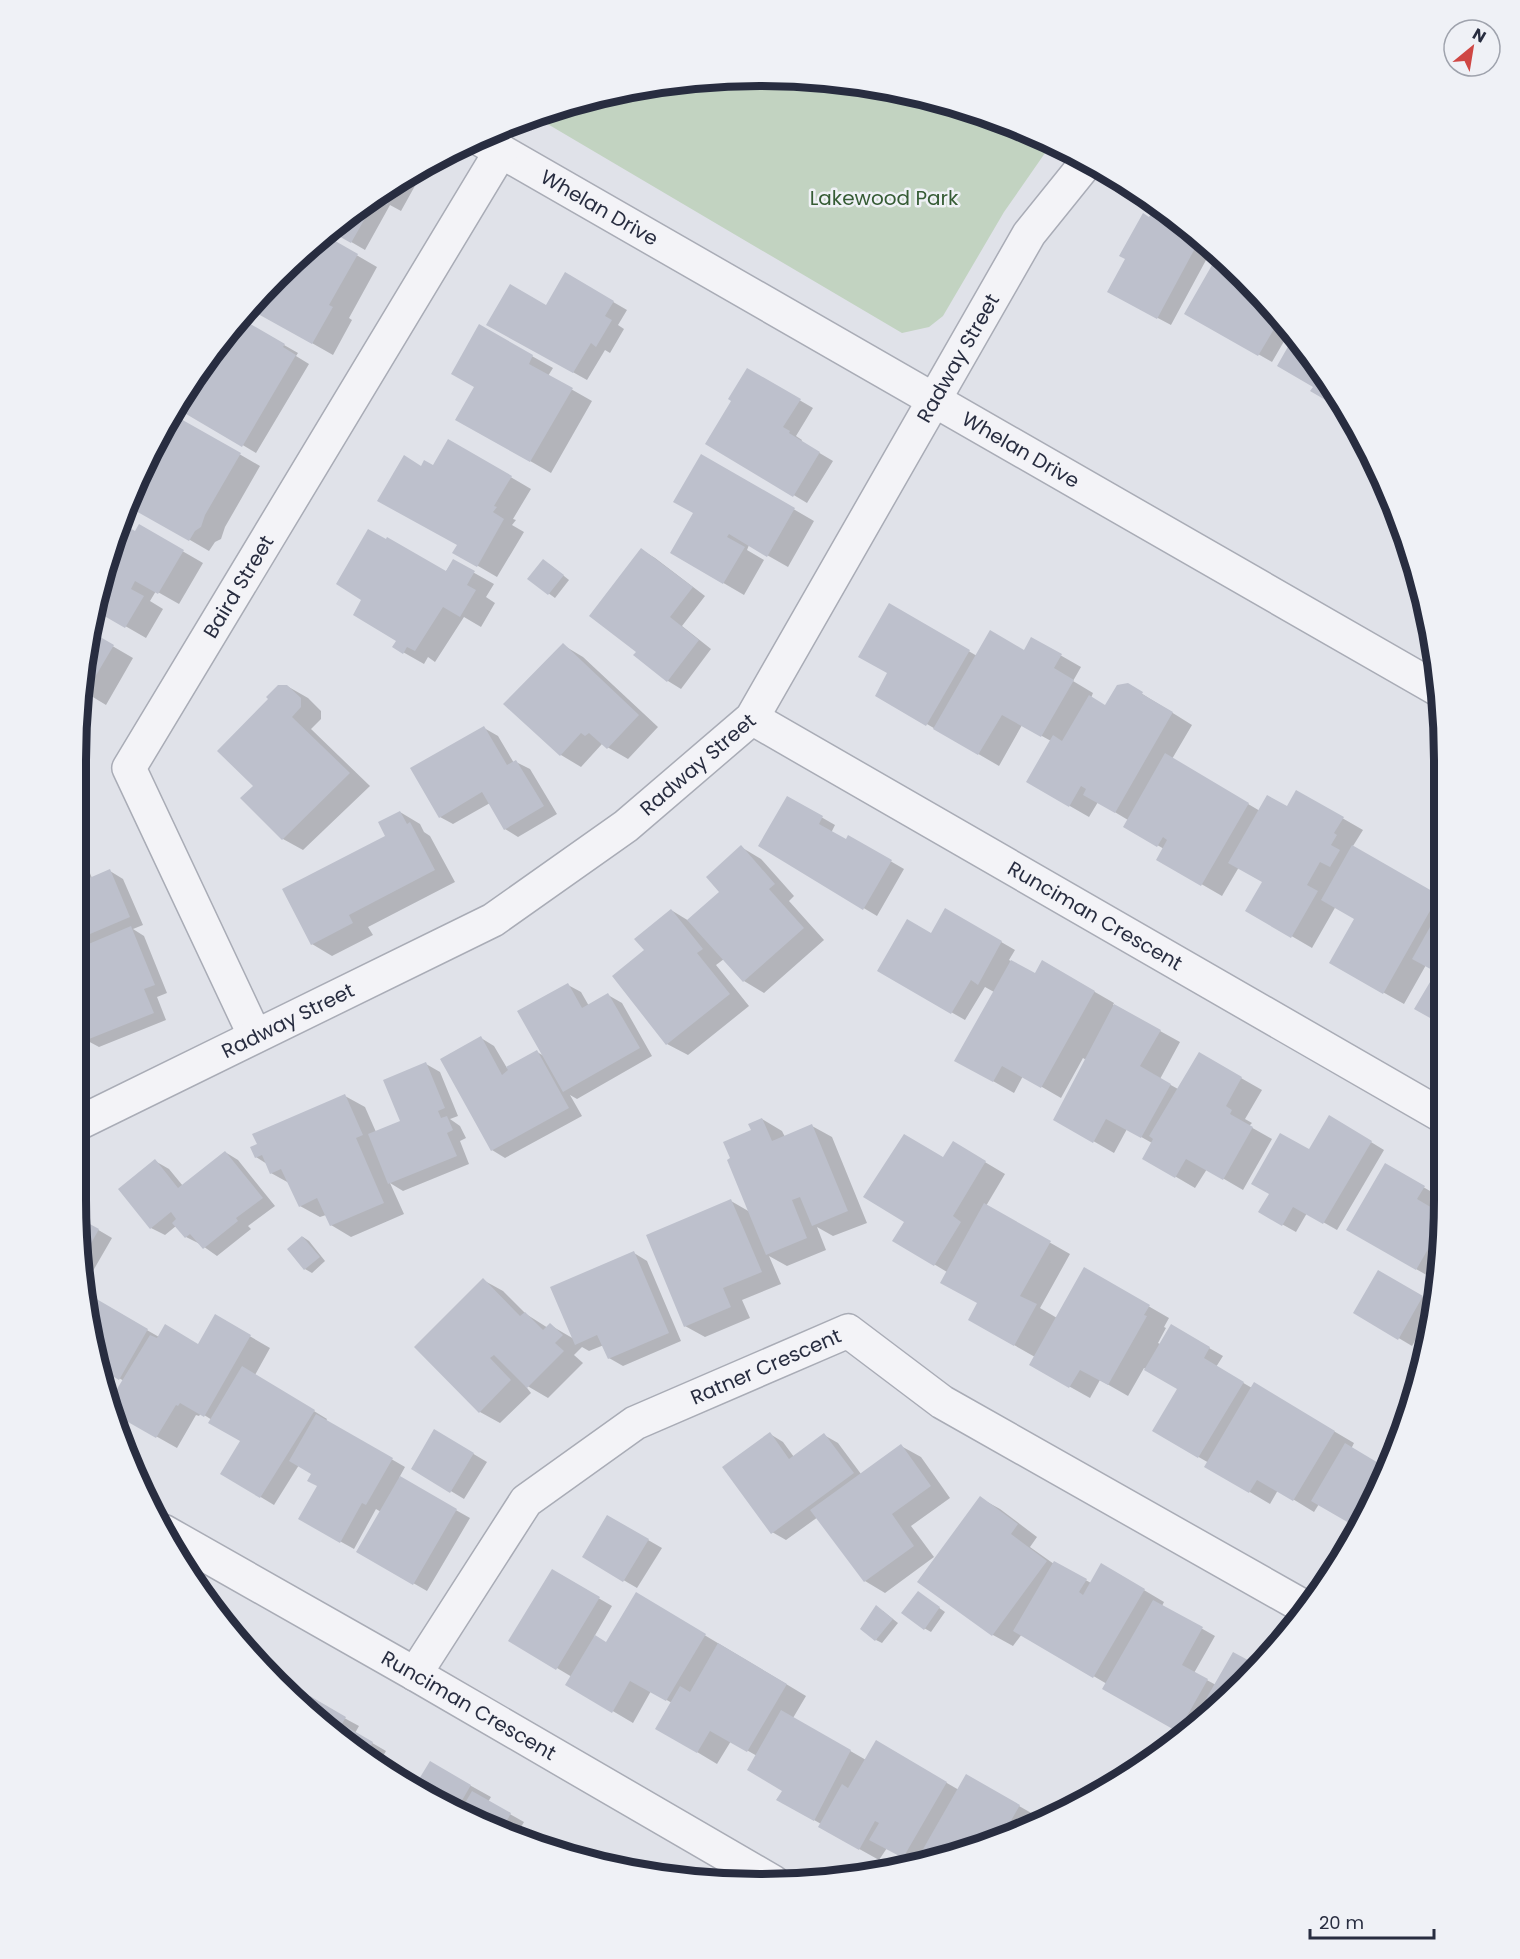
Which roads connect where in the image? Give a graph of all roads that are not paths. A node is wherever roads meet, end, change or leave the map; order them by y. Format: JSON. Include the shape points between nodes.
{"nodes":[{"id":1,"x":489,"y":144,"type":"edge"},
{"id":2,"x":1082,"y":168,"type":"edge"},
{"id":3,"x":934,"y":399,"type":"junction"},
{"id":4,"x":1430,"y":685,"type":"edge"},
{"id":5,"x":752,"y":718,"type":"junction"},
{"id":6,"x":255,"y":1036,"type":"junction"},
{"id":7,"x":1434,"y":1111,"type":"edge"},
{"id":8,"x":86,"y":1120,"type":"edge"},
{"id":9,"x":179,"y":1541,"type":"edge"},
{"id":10,"x":1299,"y":1604,"type":"edge"},
{"id":11,"x":415,"y":1674,"type":"junction"},
{"id":12,"x":759,"y":1874,"type":"edge"}],
"edges":[{"from":1,"to":3,"type":"street","name":"Whelan Drive"},
{"from":1,"to":6,"type":"street","name":"Baird Street","via":[[129,768]]},
{"from":2,"to":3,"type":"street","name":"Radway Street","via":[[1029,234]]},
{"from":3,"to":4,"type":"street","name":"Whelan Drive"},
{"from":3,"to":5,"type":"street","name":"Radway Street"},
{"from":5,"to":6,"type":"street","name":"Radway Street","via":[[626,826],[493,920]]},
{"from":5,"to":7,"type":"street","name":"Runciman Crescent"},
{"from":6,"to":8,"type":"street","name":"Radway Street"},
{"from":9,"to":11,"type":"street","name":"Runciman Crescent"},
{"from":10,"to":11,"type":"street","name":"Ratner Crescent","via":[[942,1402],[848,1331],[635,1424],[526,1501]]},
{"from":11,"to":12,"type":"street","name":"Runciman Crescent"}]}
